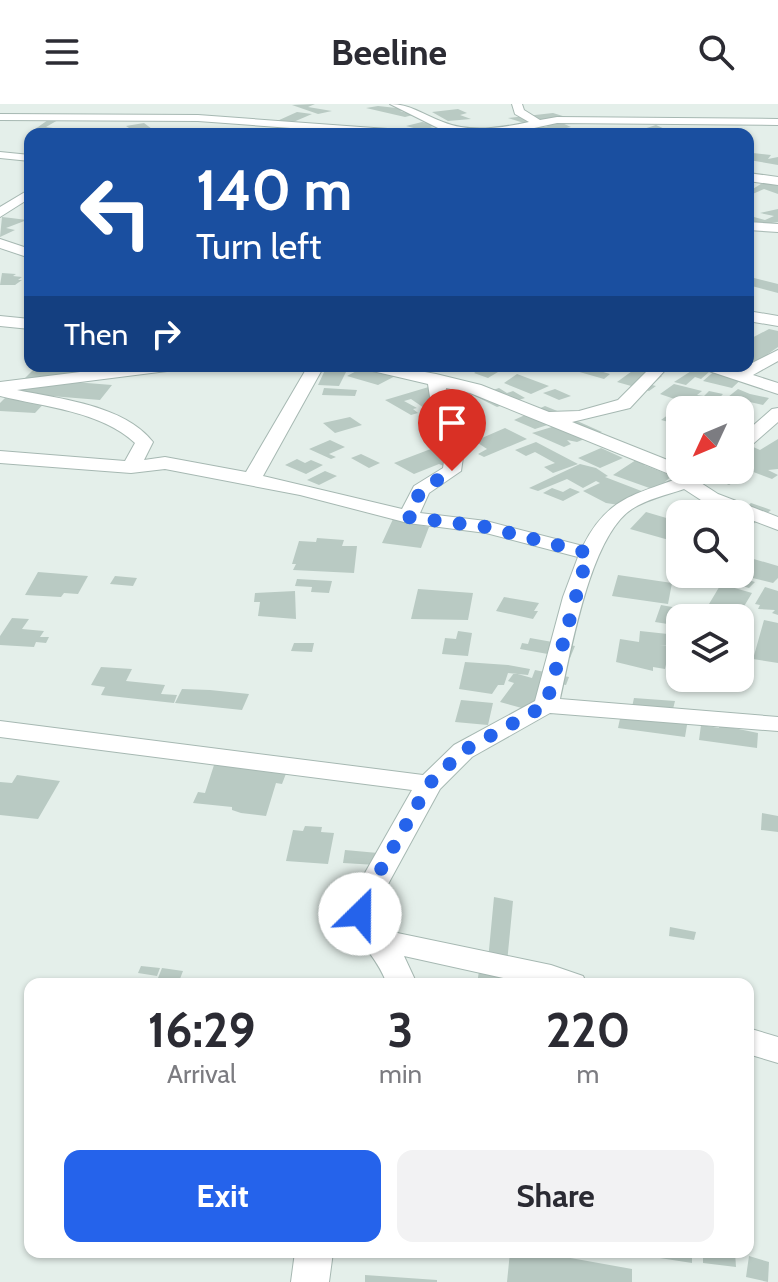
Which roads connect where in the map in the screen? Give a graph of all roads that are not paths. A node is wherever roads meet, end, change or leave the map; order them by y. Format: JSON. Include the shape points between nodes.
{"nodes":[{"id":1,"x":395,"y":104,"type":"edge"},
{"id":2,"x":517,"y":104,"type":"edge"},
{"id":3,"x":757,"y":108,"type":"dead end"},
{"id":4,"x":0,"y":117,"type":"edge"},
{"id":5,"x":192,"y":118,"type":"junction"},
{"id":6,"x":536,"y":122,"type":"junction"},
{"id":7,"x":773,"y":122,"type":"edge"},
{"id":8,"x":180,"y":128,"type":"edge"},
{"id":9,"x":212,"y":128,"type":"edge"},
{"id":10,"x":331,"y":128,"type":"edge"},
{"id":11,"x":438,"y":128,"type":"edge"},
{"id":12,"x":515,"y":128,"type":"edge"},
{"id":13,"x":0,"y":155,"type":"edge"},
{"id":14,"x":24,"y":157,"type":"edge"},
{"id":15,"x":754,"y":178,"type":"edge"},
{"id":16,"x":778,"y":181,"type":"edge"},
{"id":17,"x":24,"y":197,"type":"edge"},
{"id":18,"x":0,"y":213,"type":"edge"},
{"id":19,"x":754,"y":226,"type":"edge"},
{"id":20,"x":778,"y":228,"type":"edge"},
{"id":21,"x":0,"y":243,"type":"edge"},
{"id":22,"x":24,"y":252,"type":"edge"},
{"id":23,"x":754,"y":317,"type":"edge"},
{"id":24,"x":0,"y":321,"type":"edge"},
{"id":25,"x":778,"y":321,"type":"edge"},
{"id":26,"x":24,"y":323,"type":"edge"},
{"id":27,"x":778,"y":355,"type":"edge"},
{"id":28,"x":754,"y":368,"type":"edge"},
{"id":29,"x":123,"y":372,"type":"edge"},
{"id":30,"x":313,"y":372,"type":"edge"},
{"id":31,"x":400,"y":372,"type":"edge"},
{"id":32,"x":655,"y":372,"type":"edge"},
{"id":33,"x":730,"y":372,"type":"edge"},
{"id":34,"x":747,"y":372,"type":"edge"},
{"id":35,"x":741,"y":375,"type":"junction"},
{"id":36,"x":436,"y":379,"type":"junction"},
{"id":37,"x":0,"y":389,"type":"edge"},
{"id":38,"x":778,"y":389,"type":"edge"},
{"id":39,"x":778,"y":413,"type":"edge"},
{"id":40,"x":545,"y":417,"type":"junction"},
{"id":41,"x":754,"y":434,"type":"edge"},
{"id":42,"x":0,"y":457,"type":"edge"},
{"id":43,"x":666,"y":465,"type":"edge"},
{"id":44,"x":131,"y":467,"type":"junction"},
{"id":45,"x":252,"y":479,"type":"junction"},
{"id":46,"x":680,"y":484,"type":"edge"},
{"id":47,"x":702,"y":484,"type":"edge"},
{"id":48,"x":408,"y":517,"type":"junction"},
{"id":49,"x":778,"y":524,"type":"edge"},
{"id":50,"x":588,"y":553,"type":"junction"},
{"id":51,"x":546,"y":705,"type":"junction"},
{"id":52,"x":778,"y":724,"type":"edge"},
{"id":53,"x":0,"y":729,"type":"edge"},
{"id":54,"x":429,"y":784,"type":"junction"},
{"id":55,"x":372,"y":938,"type":"junction"},
{"id":56,"x":400,"y":978,"type":"edge"},
{"id":57,"x":554,"y":978,"type":"edge"},
{"id":58,"x":754,"y":1043,"type":"edge"},
{"id":59,"x":778,"y":1050,"type":"edge"},
{"id":60,"x":313,"y":1258,"type":"edge"},
{"id":61,"x":310,"y":1282,"type":"edge"}],
"edges":[{"from":1,"to":11,"type":"street"},
{"from":2,"to":6,"type":"street","via":[[519,112]]},
{"from":3,"to":7,"type":"street"},
{"from":4,"to":5,"type":"street"},
{"from":5,"to":8,"type":"street"},
{"from":5,"to":9,"type":"street"},
{"from":5,"to":10,"type":"street"},
{"from":6,"to":7,"type":"street"},
{"from":6,"to":12,"type":"street"},
{"from":13,"to":14,"type":"street"},
{"from":15,"to":16,"type":"street"},
{"from":17,"to":18,"type":"street"},
{"from":19,"to":20,"type":"street"},
{"from":21,"to":22,"type":"street"},
{"from":23,"to":25,"type":"street"},
{"from":24,"to":26,"type":"street"},
{"from":27,"to":28,"type":"street"},
{"from":29,"to":37,"type":"street"},
{"from":30,"to":45,"type":"street"},
{"from":31,"to":36,"type":"street"},
{"from":32,"to":40,"type":"street","via":[[626,404],[580,416]]},
{"from":33,"to":35,"type":"street"},
{"from":34,"to":35,"type":"street"},
{"from":35,"to":38,"type":"street"},
{"from":36,"to":40,"type":"street"},
{"from":36,"to":48,"type":"street","via":[[439,397],[460,416],[452,471],[421,490]]},
{"from":37,"to":44,"type":"street","via":[[133,430],[144,442]]},
{"from":39,"to":41,"type":"street"},
{"from":40,"to":43,"type":"street"},
{"from":42,"to":44,"type":"street"},
{"from":44,"to":45,"type":"street","via":[[165,463]]},
{"from":45,"to":48,"type":"street"},
{"from":46,"to":50,"type":"street","via":[[614,513]]},
{"from":47,"to":49,"type":"street","via":[[711,498]]},
{"from":48,"to":50,"type":"street","via":[[486,527]]},
{"from":50,"to":51,"type":"street"},
{"from":51,"to":52,"type":"street"},
{"from":51,"to":54,"type":"street","via":[[463,751]]},
{"from":53,"to":54,"type":"street"},
{"from":54,"to":55,"type":"street","via":[[362,903],[360,914]]},
{"from":55,"to":56,"type":"street","via":[[395,963]]},
{"from":55,"to":57,"type":"street"},
{"from":58,"to":59,"type":"street"},
{"from":60,"to":61,"type":"street"}]}
